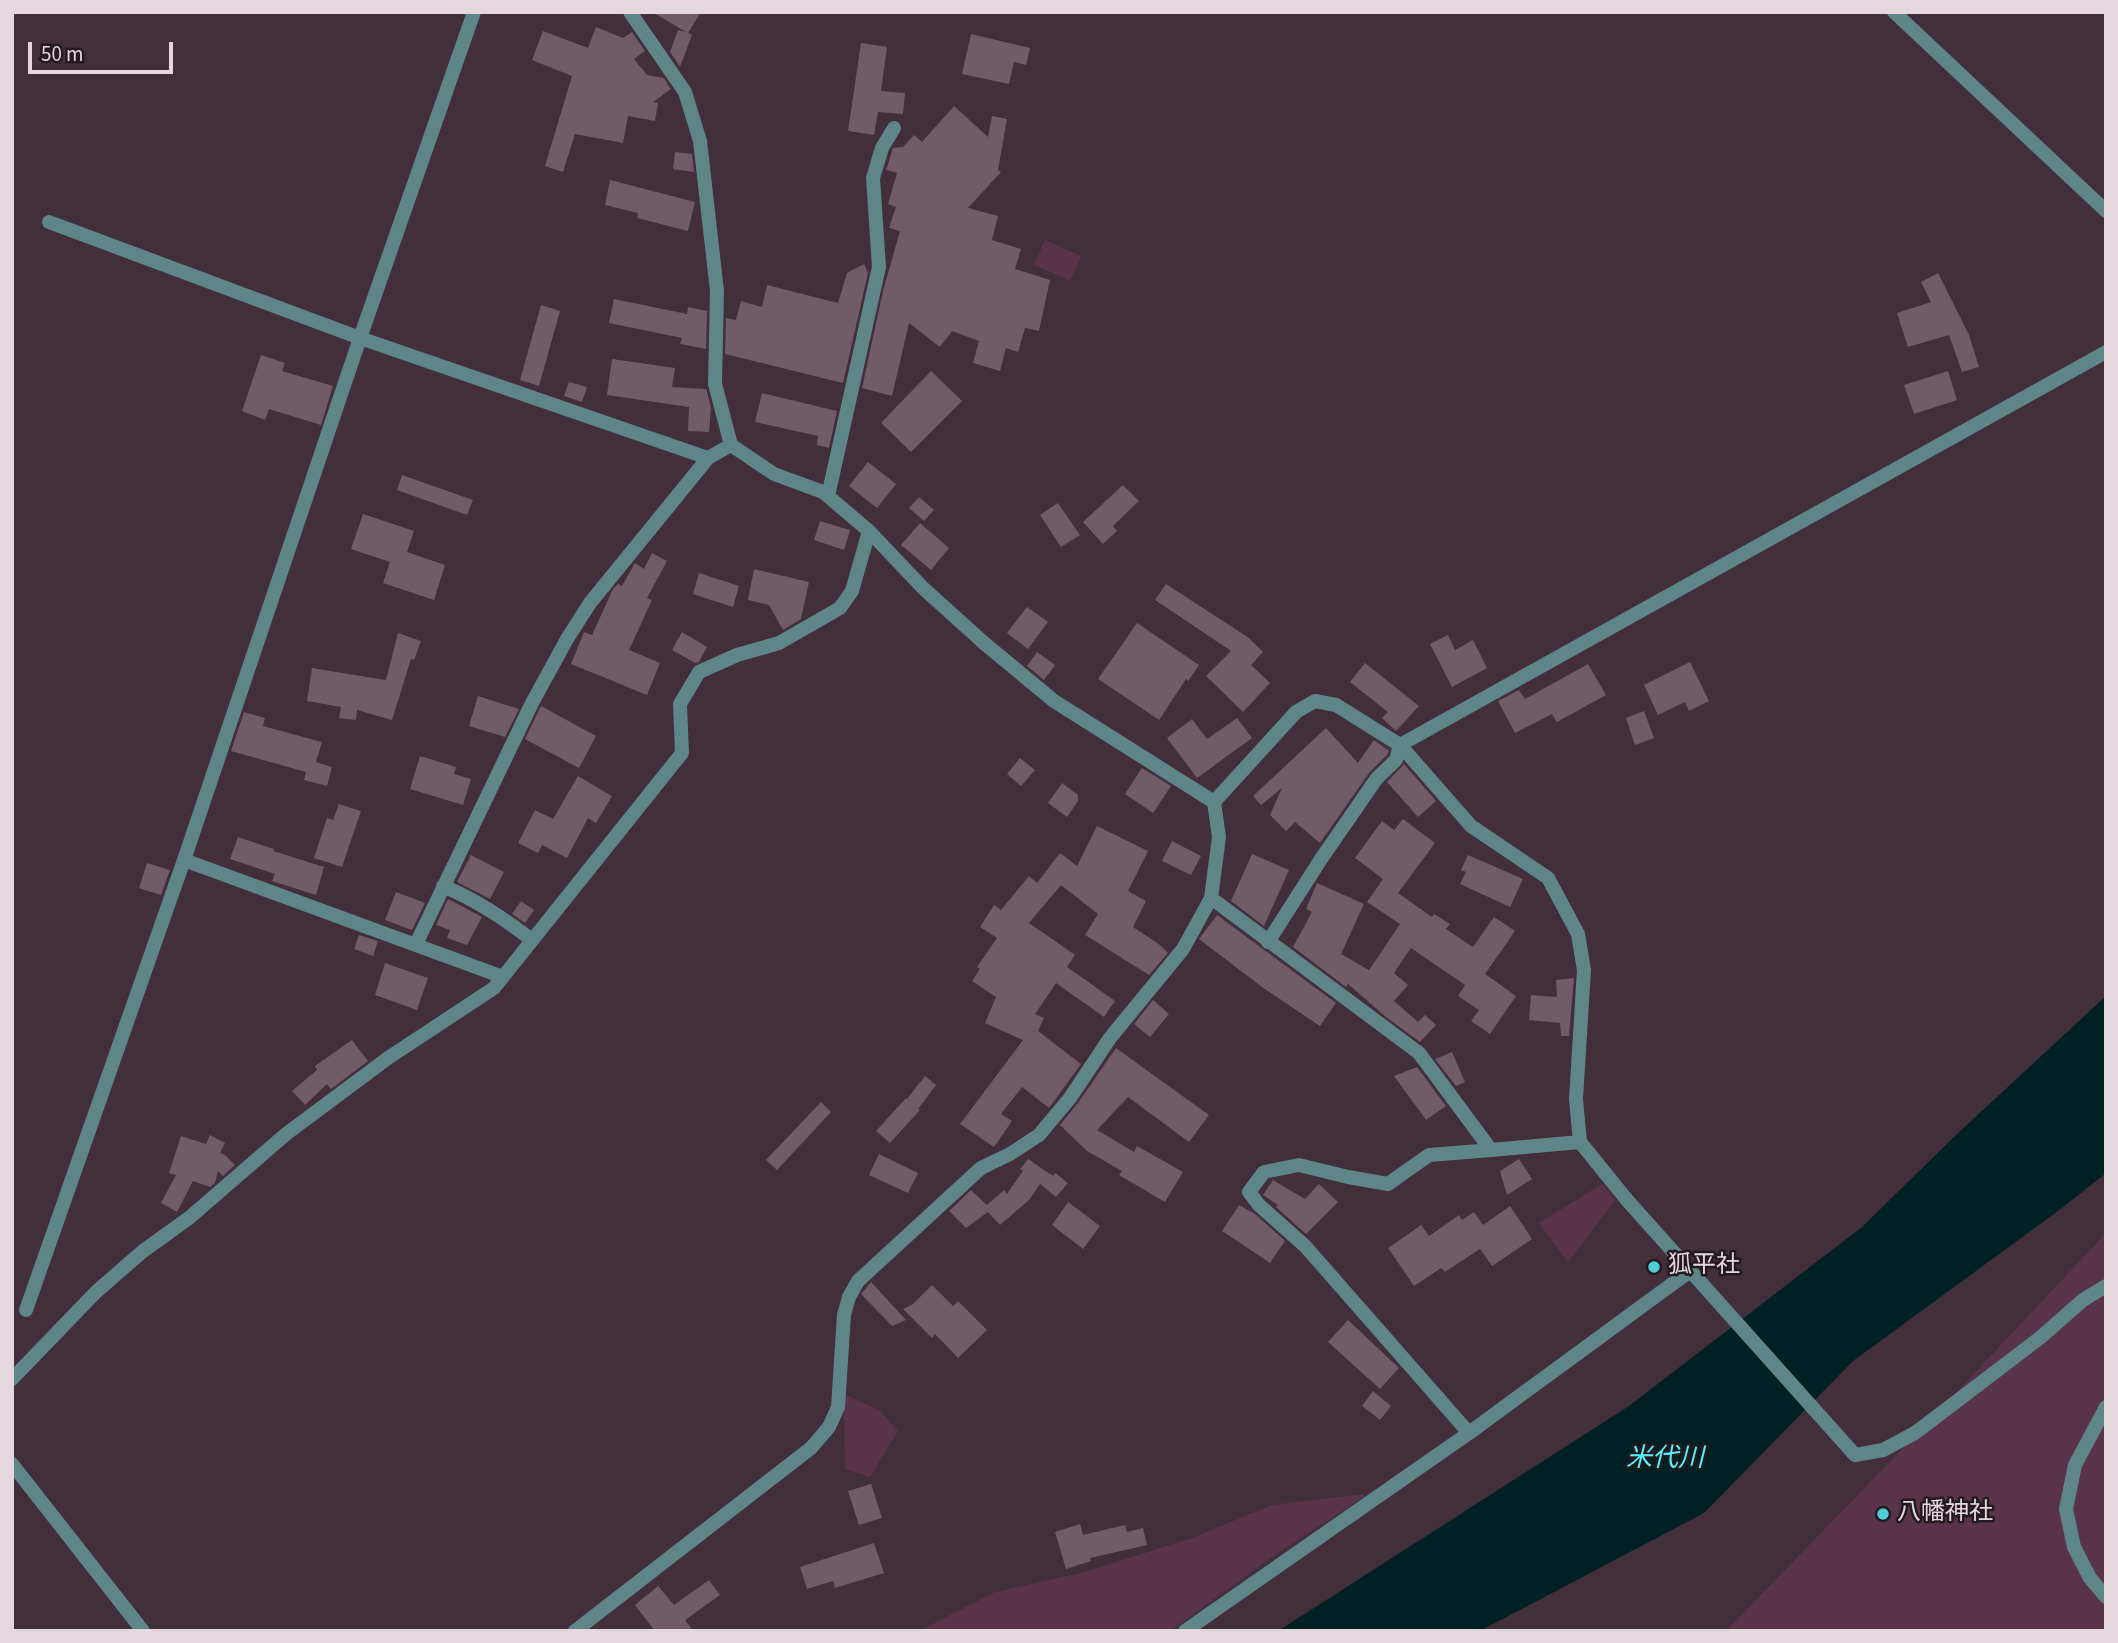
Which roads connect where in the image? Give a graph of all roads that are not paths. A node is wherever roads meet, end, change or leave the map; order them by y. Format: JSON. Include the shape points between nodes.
{"nodes":[{"id":1,"x":474,"y":12,"type":"edge"},
{"id":2,"x":630,"y":12,"type":"edge"},
{"id":3,"x":1894,"y":12,"type":"edge"},
{"id":4,"x":894,"y":128,"type":"dead end"},
{"id":5,"x":2106,"y":211,"type":"edge"},
{"id":6,"x":49,"y":222,"type":"dead end"},
{"id":7,"x":360,"y":338,"type":"junction"},
{"id":8,"x":2106,"y":352,"type":"edge"},
{"id":9,"x":732,"y":445,"type":"junction"},
{"id":10,"x":708,"y":458,"type":"junction"},
{"id":11,"x":828,"y":496,"type":"junction"},
{"id":12,"x":869,"y":531,"type":"junction"},
{"id":13,"x":1400,"y":745,"type":"junction"},
{"id":14,"x":1214,"y":802,"type":"junction"},
{"id":15,"x":184,"y":860,"type":"junction"},
{"id":16,"x":443,"y":886,"type":"junction"},
{"id":17,"x":1211,"y":898,"type":"junction"},
{"id":18,"x":532,"y":940,"type":"junction"},
{"id":19,"x":1268,"y":942,"type":"junction"},
{"id":20,"x":416,"y":944,"type":"junction"},
{"id":21,"x":503,"y":977,"type":"junction"},
{"id":22,"x":1580,"y":1142,"type":"junction"},
{"id":23,"x":1491,"y":1150,"type":"junction"},
{"id":24,"x":1690,"y":1271,"type":"junction"},
{"id":25,"x":2106,"y":1286,"type":"edge"},
{"id":26,"x":26,"y":1310,"type":"dead end"},
{"id":27,"x":12,"y":1379,"type":"edge"},
{"id":28,"x":2106,"y":1407,"type":"edge"},
{"id":29,"x":1469,"y":1433,"type":"junction"},
{"id":30,"x":12,"y":1464,"type":"edge"},
{"id":31,"x":2106,"y":1597,"type":"edge"},
{"id":32,"x":143,"y":1631,"type":"edge"},
{"id":33,"x":575,"y":1631,"type":"edge"},
{"id":34,"x":1185,"y":1631,"type":"edge"}],
"edges":[{"from":1,"to":7,"type":"street"},
{"from":2,"to":9,"type":"street","via":[[685,92],[700,141],[717,290],[715,384]]},
{"from":3,"to":5,"type":"street"},
{"from":4,"to":11,"type":"street","via":[[881,148],[873,178],[879,267]]},
{"from":6,"to":7,"type":"street"},
{"from":7,"to":10,"type":"street"},
{"from":7,"to":15,"type":"street"},
{"from":8,"to":13,"type":"street"},
{"from":9,"to":10,"type":"street"},
{"from":9,"to":11,"type":"street","via":[[774,474]]},
{"from":10,"to":16,"type":"street","via":[[590,603],[567,639]]},
{"from":11,"to":12,"type":"street"},
{"from":12,"to":14,"type":"street","via":[[923,588],[1054,701]]},
{"from":12,"to":18,"type":"street","via":[[852,591],[840,608],[779,643],[699,672],[680,704],[682,753]]},
{"from":13,"to":14,"type":"street","via":[[1336,705],[1315,701],[1296,712]]},
{"from":13,"to":19,"type":"street","via":[[1396,760],[1377,778]]},
{"from":13,"to":22,"type":"street","via":[[1471,826],[1548,878],[1578,934],[1584,970],[1576,1099]]},
{"from":14,"to":17,"type":"street","via":[[1219,837]]},
{"from":15,"to":20,"type":"street"},
{"from":15,"to":26,"type":"street"},
{"from":16,"to":18,"type":"street","via":[[494,912]]},
{"from":16,"to":20,"type":"street"},
{"from":17,"to":19,"type":"street"},
{"from":17,"to":33,"type":"street","via":[[1183,949],[1039,1135],[981,1168],[858,1281],[844,1315],[838,1408],[811,1448]]},
{"from":18,"to":21,"type":"street"},
{"from":19,"to":23,"type":"street","via":[[1419,1054]]},
{"from":20,"to":21,"type":"street"},
{"from":21,"to":27,"type":"street","via":[[494,988],[388,1058],[286,1134],[189,1218],[143,1251],[96,1292]]},
{"from":22,"to":23,"type":"street"},
{"from":22,"to":24,"type":"street"},
{"from":23,"to":29,"type":"street","via":[[1429,1155],[1388,1184],[1299,1165],[1264,1172],[1249,1192],[1305,1246]]},
{"from":24,"to":25,"type":"street","via":[[1855,1455],[1882,1450],[1914,1433]]},
{"from":24,"to":29,"type":"street"},
{"from":28,"to":31,"type":"street","via":[[2075,1465],[2066,1509],[2074,1547]]},
{"from":29,"to":34,"type":"street"},
{"from":30,"to":32,"type":"street"}]}
